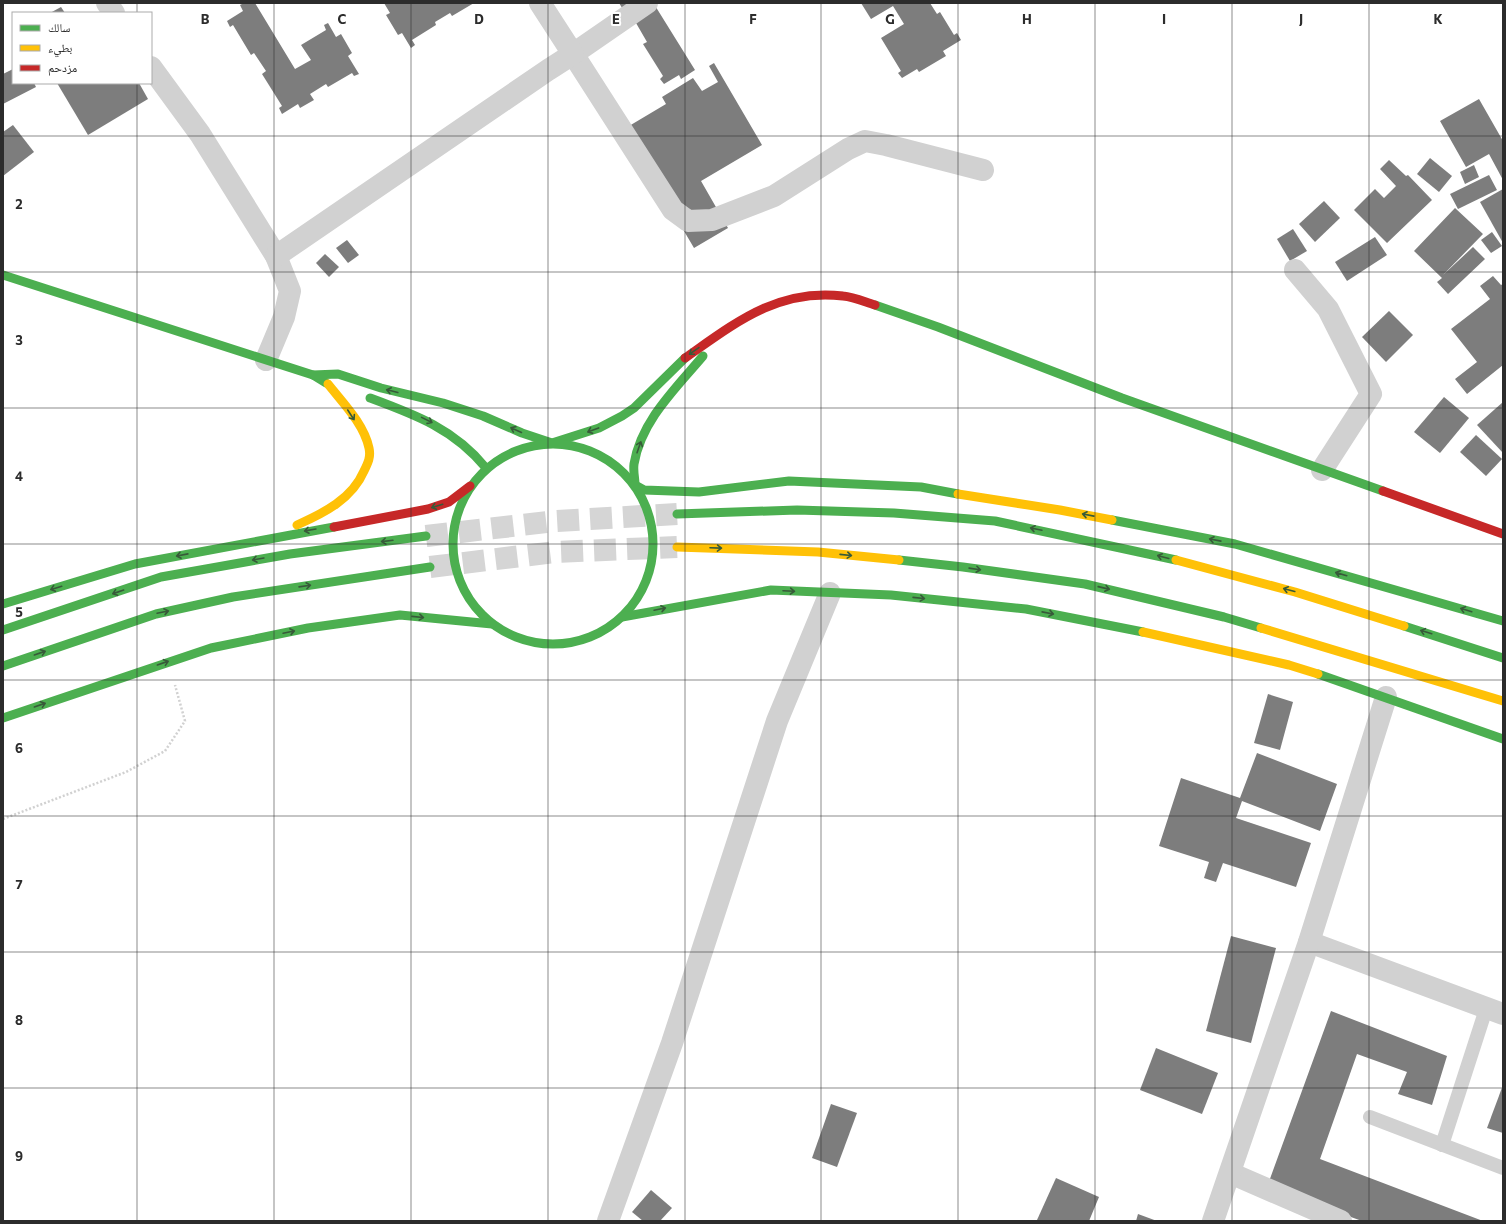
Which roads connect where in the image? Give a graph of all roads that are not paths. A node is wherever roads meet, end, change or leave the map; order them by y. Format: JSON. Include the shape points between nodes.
{"nodes":[{"id":1,"x":107,"y":3,"type":"edge"},
{"id":2,"x":540,"y":3,"type":"edge"},
{"id":3,"x":647,"y":3,"type":"edge"},
{"id":4,"x":113,"y":12,"type":"edge"},
{"id":5,"x":573,"y":54,"type":"junction"},
{"id":6,"x":152,"y":68,"type":"edge"},
{"id":7,"x":983,"y":170,"type":"dead end"},
{"id":8,"x":276,"y":256,"type":"junction"},
{"id":9,"x":1296,"y":270,"type":"dead end"},
{"id":10,"x":3,"y":275,"type":"edge"},
{"id":11,"x":726,"y":328,"type":"junction"},
{"id":12,"x":266,"y":360,"type":"junction"},
{"id":13,"x":313,"y":375,"type":"junction"},
{"id":14,"x":328,"y":384,"type":"junction"},
{"id":15,"x":342,"y":389,"type":"dead end"},
{"id":16,"x":364,"y":396,"type":"dead end"},
{"id":17,"x":552,"y":443,"type":"junction"},
{"id":18,"x":486,"y":468,"type":"junction"},
{"id":19,"x":1322,"y":470,"type":"junction"},
{"id":20,"x":635,"y":485,"type":"junction"},
{"id":21,"x":470,"y":486,"type":"junction"},
{"id":22,"x":677,"y":514,"type":"tunnel mouth"},
{"id":23,"x":1503,"y":534,"type":"edge"},
{"id":24,"x":426,"y":536,"type":"tunnel mouth"},
{"id":25,"x":272,"y":537,"type":"junction"},
{"id":26,"x":677,"y":547,"type":"tunnel mouth"},
{"id":27,"x":430,"y":567,"type":"tunnel mouth"},
{"id":28,"x":830,"y":593,"type":"junction"},
{"id":29,"x":3,"y":604,"type":"edge"},
{"id":30,"x":622,"y":617,"type":"junction"},
{"id":31,"x":1503,"y":621,"type":"edge"},
{"id":32,"x":492,"y":624,"type":"junction"},
{"id":33,"x":3,"y":630,"type":"edge"},
{"id":34,"x":1503,"y":658,"type":"edge"},
{"id":35,"x":3,"y":666,"type":"edge"},
{"id":36,"x":1386,"y":697,"type":"junction"},
{"id":37,"x":1503,"y":701,"type":"edge"},
{"id":38,"x":3,"y":718,"type":"edge"},
{"id":39,"x":1503,"y":739,"type":"edge"},
{"id":40,"x":1309,"y":942,"type":"junction"},
{"id":41,"x":1494,"y":1011,"type":"edge"},
{"id":42,"x":1370,"y":1117,"type":"dead end"},
{"id":43,"x":1442,"y":1145,"type":"junction"},
{"id":44,"x":1503,"y":1168,"type":"edge"},
{"id":45,"x":1230,"y":1173,"type":"junction"},
{"id":46,"x":608,"y":1221,"type":"edge"},
{"id":47,"x":1213,"y":1221,"type":"edge"},
{"id":48,"x":1340,"y":1221,"type":"edge"}],
"edges":[{"from":1,"to":4,"type":"street"},
{"from":2,"to":5,"type":"street"},
{"from":3,"to":5,"type":"street"},
{"from":5,"to":7,"type":"street","via":[[673,210],[688,221],[712,220],[774,196],[865,141]]},
{"from":5,"to":8,"type":"street"},
{"from":6,"to":8,"type":"street","via":[[200,134]]},
{"from":8,"to":12,"type":"street","via":[[290,291],[284,317]]},
{"from":9,"to":19,"type":"street","via":[[1328,309],[1371,394]]},
{"from":10,"to":12,"type":"main road"},
{"from":11,"to":17,"type":"main road","one_way":true,"via":[[683,358],[634,408],[622,416],[599,428]]},
{"from":11,"to":19,"type":"main road","via":[[766,306],[797,296],[844,296],[938,327]]},
{"from":20,"to":11,"type":"main road","one_way":true,"via":[[634,465],[640,442],[667,400]]},
{"from":12,"to":13,"type":"main road"},
{"from":13,"to":14,"type":"main road"},
{"from":17,"to":13,"type":"main road","one_way":true,"via":[[443,403],[381,388],[338,374]]},
{"from":14,"to":15,"type":"main road"},
{"from":14,"to":25,"type":"main road","one_way":true,"via":[[366,438],[370,456],[363,475],[350,494],[321,514]]},
{"from":16,"to":18,"type":"main road","one_way":true,"via":[[442,427],[466,445]]},
{"from":17,"to":18,"type":"main road","via":[[529,446],[506,454]]},
{"from":17,"to":20,"type":"main road","via":[[576,446],[599,454]]},
{"from":18,"to":21,"type":"main road"},
{"from":19,"to":23,"type":"main road"},
{"from":20,"to":30,"type":"main road","via":[[647,506],[653,530],[654,554],[646,583],[638,599]]},
{"from":31,"to":20,"type":"main road","one_way":true,"via":[[1235,544],[1060,510],[986,500],[921,487],[789,481],[700,492],[665,492],[644,490]]},
{"from":21,"to":25,"type":"main road","one_way":true,"via":[[449,502],[428,509]]},
{"from":21,"to":32,"type":"main road","via":[[458,509],[453,534],[454,559],[464,589],[474,606]]},
{"from":34,"to":22,"type":"main road","one_way":true,"via":[[1295,592],[1149,553],[995,521],[894,513],[804,510]]},
{"from":24,"to":33,"type":"main road","one_way":true,"via":[[290,554],[161,577]]},
{"from":25,"to":29,"type":"main road","one_way":true,"via":[[136,564]]},
{"from":26,"to":37,"type":"main road","one_way":true,"via":[[818,552],[963,567],[1085,584],[1224,617]]},
{"from":35,"to":27,"type":"main road","one_way":true,"via":[[156,614],[233,597]]},
{"from":30,"to":28,"type":"main road","one_way":true,"via":[[771,590]]},
{"from":28,"to":36,"type":"main road","one_way":true,"via":[[891,595],[1026,609],[1159,635],[1289,665]]},
{"from":28,"to":46,"type":"street","via":[[777,721],[672,1042]]},
{"from":30,"to":32,"type":"main road","via":[[599,634],[572,643],[544,644],[516,638]]},
{"from":38,"to":32,"type":"main road","one_way":true,"via":[[211,648],[308,628],[400,615]]},
{"from":36,"to":39,"type":"main road"},
{"from":36,"to":40,"type":"street"},
{"from":40,"to":41,"type":"street"},
{"from":40,"to":45,"type":"street"},
{"from":41,"to":43,"type":"lane"},
{"from":42,"to":43,"type":"lane"},
{"from":43,"to":44,"type":"lane"},
{"from":45,"to":47,"type":"street"},
{"from":45,"to":48,"type":"street"}]}
